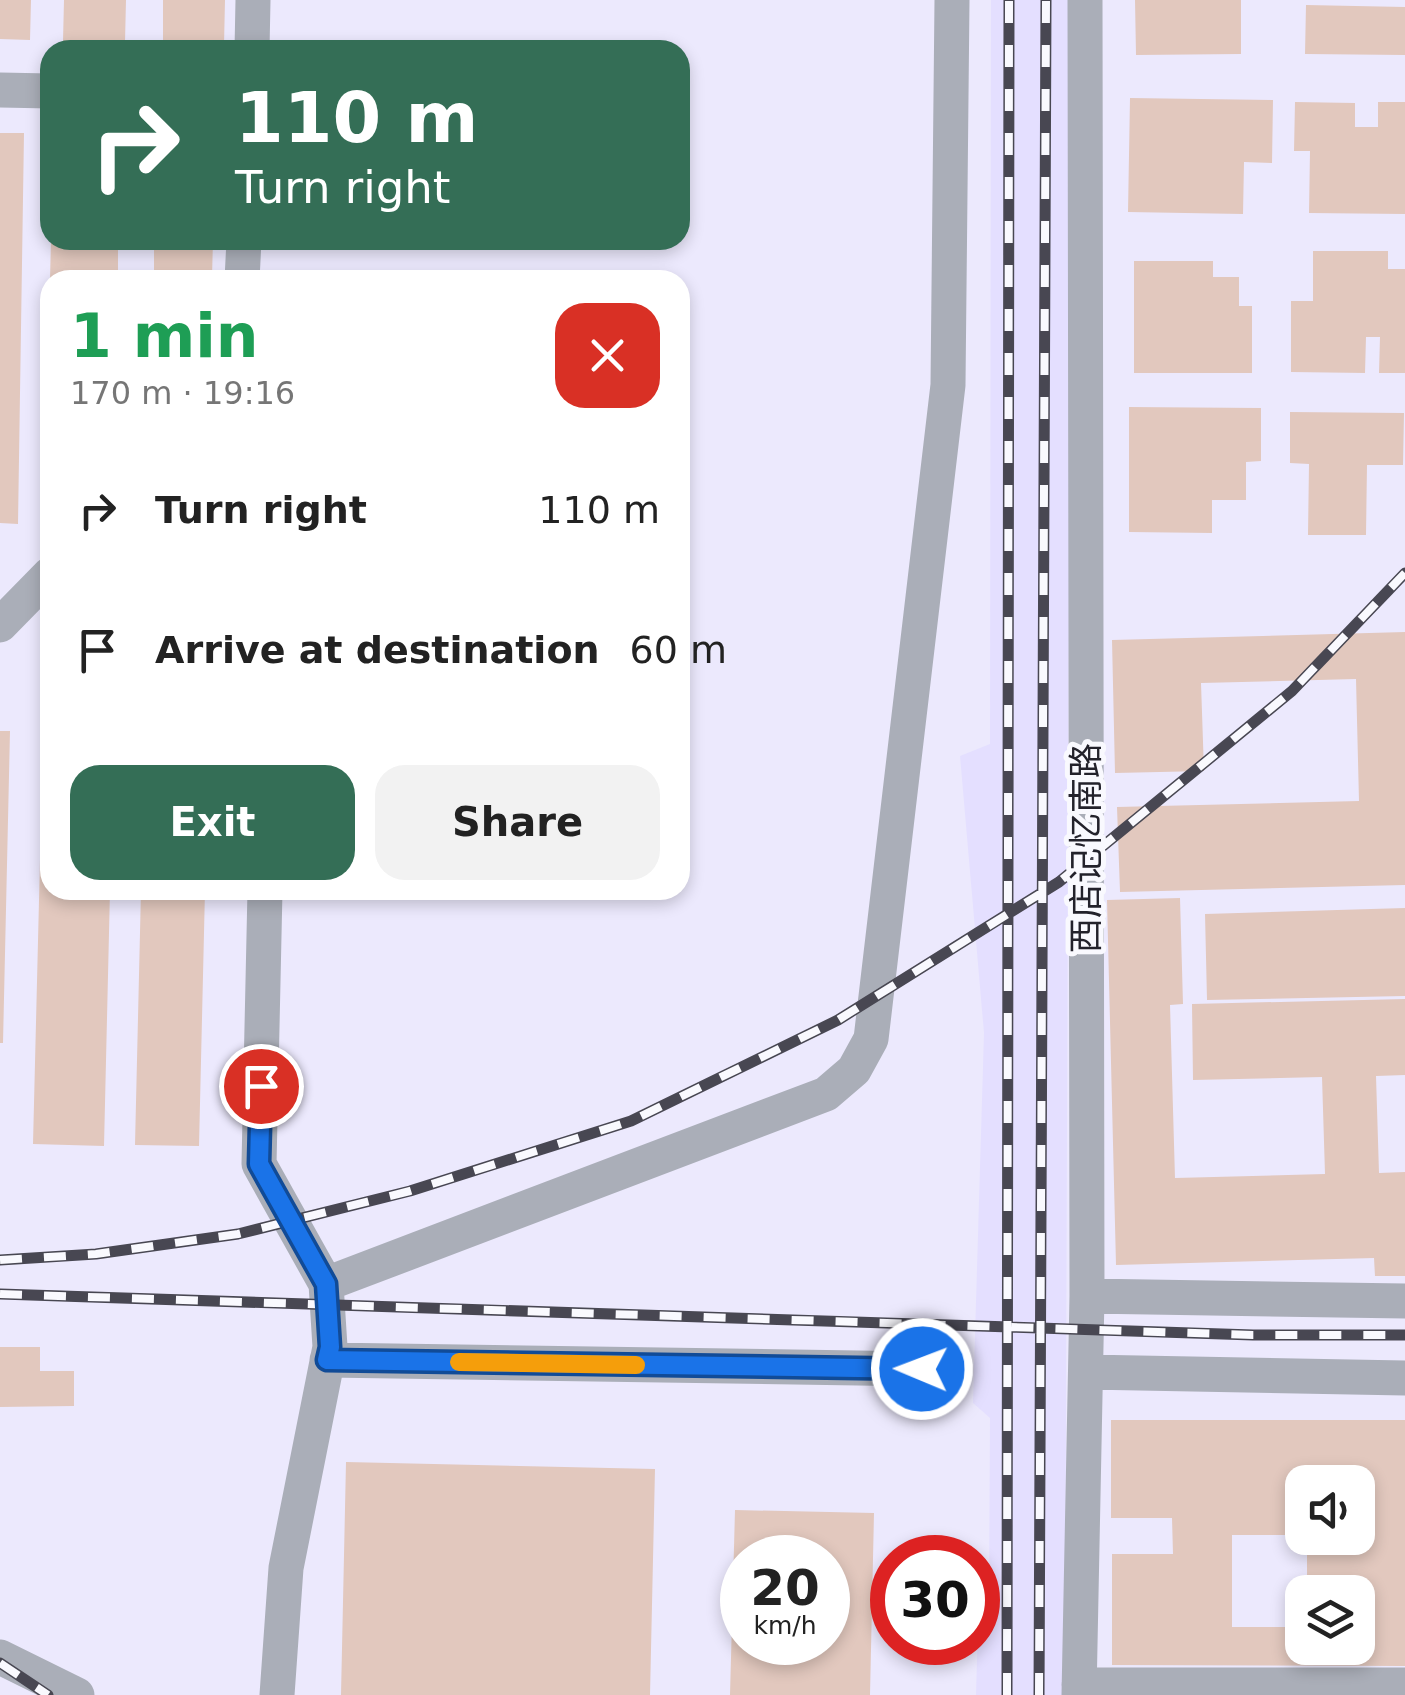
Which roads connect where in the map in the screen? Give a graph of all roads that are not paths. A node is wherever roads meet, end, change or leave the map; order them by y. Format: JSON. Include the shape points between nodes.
{"nodes":[{"id":1,"x":253,"y":0,"type":"edge"},
{"id":2,"x":952,"y":0,"type":"edge"},
{"id":3,"x":1085,"y":0,"type":"edge"},
{"id":4,"x":252,"y":40,"type":"edge"},
{"id":5,"x":0,"y":90,"type":"edge"},
{"id":6,"x":40,"y":91,"type":"edge"},
{"id":7,"x":40,"y":584,"type":"edge"},
{"id":8,"x":1,"y":623,"type":"edge"},
{"id":9,"x":265,"y":900,"type":"edge"},
{"id":10,"x":326,"y":1284,"type":"junction"},
{"id":11,"x":1087,"y":1296,"type":"junction"},
{"id":12,"x":1405,"y":1300,"type":"edge"},
{"id":13,"x":327,"y":1360,"type":"junction"},
{"id":14,"x":922,"y":1369,"type":"dead end"},
{"id":15,"x":1086,"y":1372,"type":"junction"},
{"id":16,"x":1405,"y":1378,"type":"edge"},
{"id":17,"x":0,"y":1657,"type":"edge"},
{"id":18,"x":1405,"y":1685,"type":"edge"},
{"id":19,"x":1079,"y":1690,"type":"edge"},
{"id":20,"x":76,"y":1695,"type":"edge"},
{"id":21,"x":276,"y":1695,"type":"edge"}],
"edges":[{"from":1,"to":4,"type":"street"},
{"from":2,"to":10,"type":"street","via":[[948,385],[871,1039],[854,1070],[826,1094]]},
{"from":3,"to":11,"type":"street","name":"西店记忆南路"},
{"from":5,"to":6,"type":"street"},
{"from":7,"to":8,"type":"street"},
{"from":9,"to":10,"type":"street","via":[[259,1164]]},
{"from":10,"to":13,"type":"street"},
{"from":11,"to":12,"type":"street"},
{"from":11,"to":15,"type":"street","name":"西店记忆南路"},
{"from":13,"to":14,"type":"street"},
{"from":13,"to":21,"type":"street","via":[[286,1568]]},
{"from":15,"to":16,"type":"street"},
{"from":15,"to":19,"type":"street","name":"西店记忆南路"},
{"from":17,"to":20,"type":"street"},
{"from":18,"to":19,"type":"street"}]}
